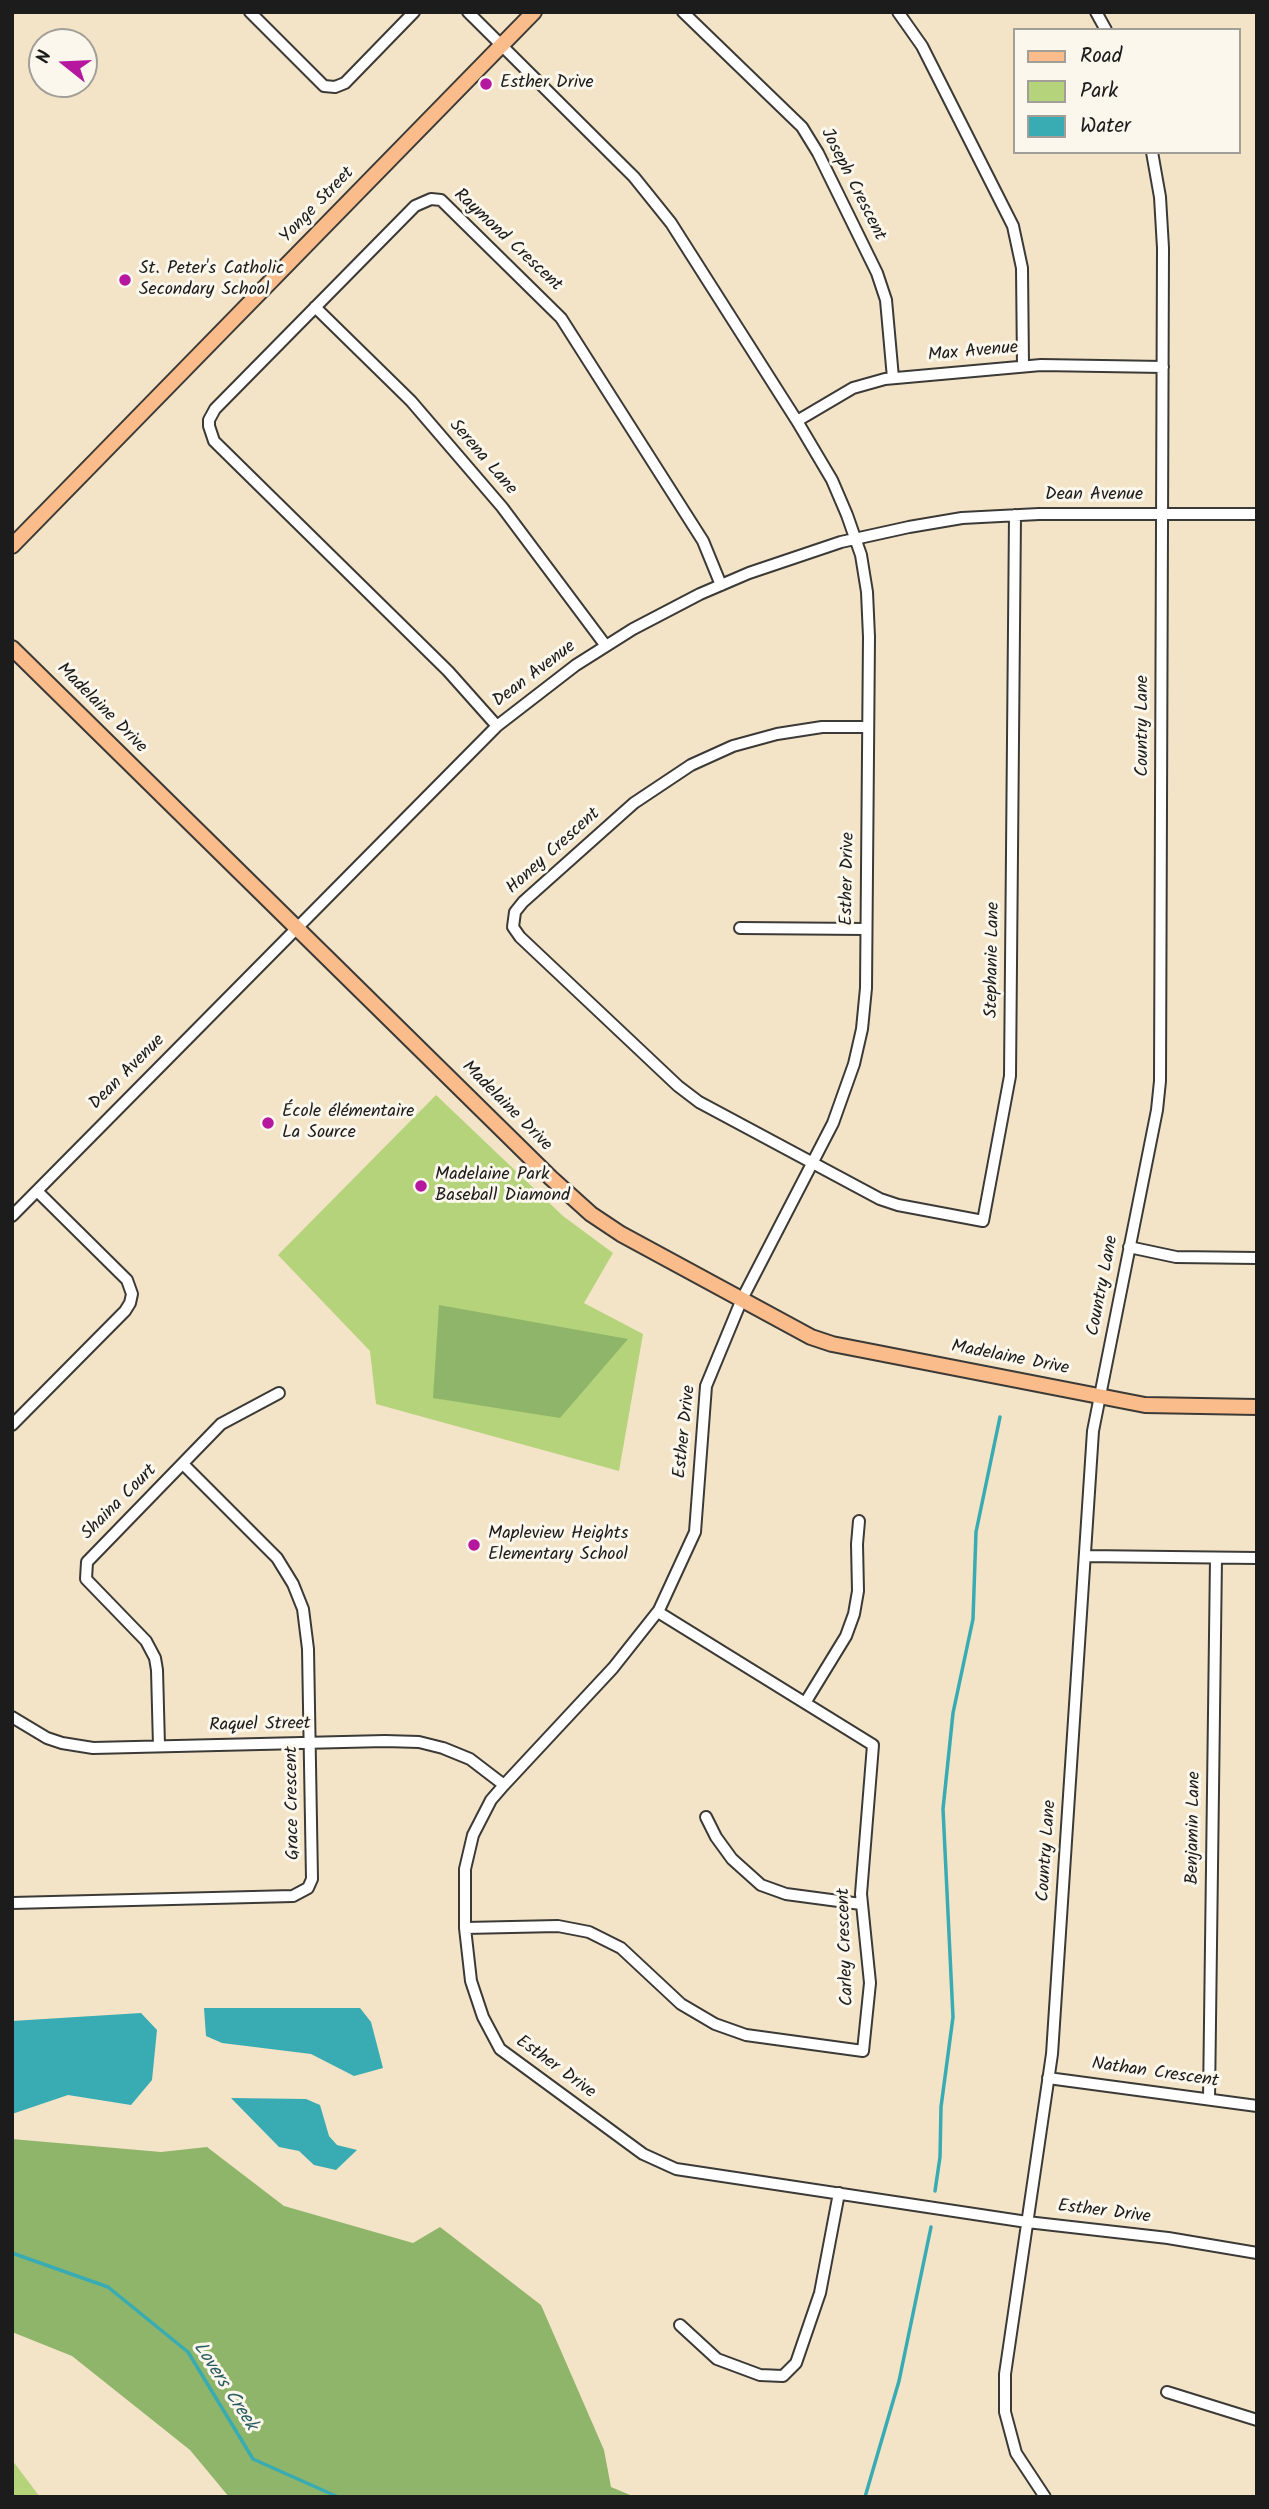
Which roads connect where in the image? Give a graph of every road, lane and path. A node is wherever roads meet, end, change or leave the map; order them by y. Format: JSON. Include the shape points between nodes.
{"nodes":[{"id":1,"x":414,"y":12,"type":"edge"},
{"id":2,"x":468,"y":12,"type":"edge"},
{"id":3,"x":534,"y":12,"type":"edge"},
{"id":4,"x":683,"y":12,"type":"edge"},
{"id":5,"x":898,"y":12,"type":"edge"},
{"id":6,"x":1096,"y":12,"type":"edge"},
{"id":7,"x":252,"y":13,"type":"edge"},
{"id":8,"x":1104,"y":28,"type":"edge"},
{"id":9,"x":501,"y":45,"type":"junction"},
{"id":10,"x":1152,"y":154,"type":"edge"},
{"id":11,"x":316,"y":307,"type":"junction"},
{"id":12,"x":1023,"y":366,"type":"junction"},
{"id":13,"x":1163,"y":367,"type":"junction"},
{"id":14,"x":893,"y":378,"type":"junction"},
{"id":15,"x":797,"y":421,"type":"junction"},
{"id":16,"x":1162,"y":513,"type":"junction"},
{"id":17,"x":1257,"y":514,"type":"edge"},
{"id":18,"x":1016,"y":515,"type":"junction"},
{"id":19,"x":855,"y":538,"type":"junction"},
{"id":20,"x":12,"y":546,"type":"edge"},
{"id":21,"x":721,"y":584,"type":"junction"},
{"id":22,"x":606,"y":646,"type":"junction"},
{"id":23,"x":12,"y":648,"type":"edge"},
{"id":24,"x":497,"y":726,"type":"junction"},
{"id":25,"x":868,"y":727,"type":"junction"},
{"id":26,"x":296,"y":927,"type":"junction"},
{"id":27,"x":740,"y":928,"type":"dead end"},
{"id":28,"x":866,"y":929,"type":"junction"},
{"id":29,"x":813,"y":1163,"type":"junction"},
{"id":30,"x":37,"y":1191,"type":"junction"},
{"id":31,"x":12,"y":1216,"type":"edge"},
{"id":32,"x":1129,"y":1247,"type":"junction"},
{"id":33,"x":1257,"y":1258,"type":"edge"},
{"id":34,"x":742,"y":1299,"type":"junction"},
{"id":35,"x":279,"y":1393,"type":"dead end"},
{"id":36,"x":1099,"y":1396,"type":"junction"},
{"id":37,"x":1257,"y":1407,"type":"edge"},
{"id":38,"x":12,"y":1425,"type":"edge"},
{"id":39,"x":183,"y":1464,"type":"junction"},
{"id":40,"x":859,"y":1521,"type":"dead end"},
{"id":41,"x":1085,"y":1556,"type":"junction"},
{"id":42,"x":1216,"y":1558,"type":"junction"},
{"id":43,"x":1257,"y":1558,"type":"edge"},
{"id":44,"x":658,"y":1612,"type":"junction"},
{"id":45,"x":805,"y":1703,"type":"junction"},
{"id":46,"x":12,"y":1717,"type":"edge"},
{"id":47,"x":310,"y":1742,"type":"junction"},
{"id":48,"x":159,"y":1746,"type":"junction"},
{"id":49,"x":503,"y":1785,"type":"junction"},
{"id":50,"x":706,"y":1817,"type":"dead end"},
{"id":51,"x":12,"y":1903,"type":"edge"},
{"id":52,"x":861,"y":1904,"type":"junction"},
{"id":53,"x":465,"y":1928,"type":"junction"},
{"id":54,"x":1048,"y":2078,"type":"junction"},
{"id":55,"x":1209,"y":2099,"type":"junction"},
{"id":56,"x":1257,"y":2106,"type":"edge"},
{"id":57,"x":839,"y":2193,"type":"junction"},
{"id":58,"x":1027,"y":2222,"type":"junction"},
{"id":59,"x":1257,"y":2253,"type":"edge"},
{"id":60,"x":680,"y":2325,"type":"dead end"},
{"id":61,"x":1167,"y":2392,"type":"dead end"},
{"id":62,"x":1257,"y":2420,"type":"edge"},
{"id":63,"x":1045,"y":2497,"type":"edge"}],
"edges":[{"from":1,"to":7,"type":"street","via":[[345,83],[335,87],[324,86]]},
{"from":2,"to":9,"type":"street","name":"Esther Drive"},
{"from":3,"to":9,"type":"main road","name":"Yonge Street"},
{"from":4,"to":14,"type":"street","name":"Joseph Crescent","via":[[802,127],[818,153],[877,273],[886,300]]},
{"from":5,"to":12,"type":"street","via":[[922,46],[1013,226],[1022,268]]},
{"from":6,"to":8,"type":"street"},
{"from":9,"to":15,"type":"street","name":"Esther Drive","via":[[651,196]]},
{"from":9,"to":20,"type":"main road","name":"Yonge Street"},
{"from":10,"to":13,"type":"street","name":"Country Lane","via":[[1162,222]]},
{"from":11,"to":21,"type":"street","name":"Raymond Crescent","via":[[415,206],[441,200],[561,318],[703,541]]},
{"from":11,"to":22,"type":"street","name":"Serena Lane","via":[[411,401],[494,498]]},
{"from":11,"to":24,"type":"street","name":"Raymond Crescent","via":[[215,409],[209,420],[211,436],[448,671]]},
{"from":12,"to":13,"type":"street","name":"Max Avenue"},
{"from":12,"to":14,"type":"street","name":"Max Avenue"},
{"from":13,"to":16,"type":"street","name":"Country Lane"},
{"from":14,"to":15,"type":"street","name":"Max Avenue","via":[[857,386]]},
{"from":15,"to":19,"type":"street","name":"Esther Drive","via":[[832,480]]},
{"from":16,"to":17,"type":"street","name":"Dean Avenue"},
{"from":16,"to":18,"type":"street","name":"Dean Avenue"},
{"from":16,"to":32,"type":"street","name":"Country Lane","via":[[1160,1081]]},
{"from":18,"to":19,"type":"street","name":"Dean Avenue","via":[[949,520]]},
{"from":18,"to":29,"type":"street","name":"Stephanie Lane","via":[[1010,1073],[983,1221],[883,1200]]},
{"from":19,"to":21,"type":"street","name":"Dean Avenue"},
{"from":19,"to":25,"type":"street","name":"Esther Drive","via":[[869,617]]},
{"from":21,"to":22,"type":"street","name":"Dean Avenue"},
{"from":22,"to":24,"type":"street","name":"Dean Avenue"},
{"from":23,"to":26,"type":"main road","name":"Madelaine Drive"},
{"from":24,"to":26,"type":"street","name":"Dean Avenue"},
{"from":25,"to":28,"type":"street","name":"Esther Drive"},
{"from":25,"to":29,"type":"street","name":"Honey Crescent","via":[[822,727],[777,734],[733,746],[691,765],[628,808],[523,902],[513,920],[520,937],[686,1093]]},
{"from":26,"to":30,"type":"street","name":"Dean Avenue"},
{"from":26,"to":34,"type":"main road","name":"Madelaine Drive","via":[[591,1214]]},
{"from":27,"to":28,"type":"street"},
{"from":28,"to":29,"type":"street","name":"Esther Drive","via":[[865,998],[857,1053],[837,1115]]},
{"from":29,"to":34,"type":"street","name":"Esther Drive"},
{"from":30,"to":31,"type":"street","name":"Dean Avenue"},
{"from":30,"to":38,"type":"street","via":[[127,1280],[132,1294],[125,1311]]},
{"from":32,"to":33,"type":"street","via":[[1176,1257]]},
{"from":32,"to":36,"type":"street","name":"Country Lane"},
{"from":34,"to":36,"type":"main road","name":"Madelaine Drive","via":[[829,1343]]},
{"from":34,"to":44,"type":"street","name":"Esther Drive","via":[[706,1386],[695,1532]]},
{"from":35,"to":39,"type":"street","name":"Shaina Court","via":[[221,1423]]},
{"from":36,"to":37,"type":"main road","name":"Madelaine Drive","via":[[1145,1405]]},
{"from":36,"to":41,"type":"street","name":"Country Lane"},
{"from":39,"to":47,"type":"street","name":"Grace Crescent","via":[[266,1545],[293,1584],[307,1634]]},
{"from":39,"to":48,"type":"street","name":"Shaina Court","via":[[92,1555],[85,1571],[91,1586],[151,1648],[157,1670]]},
{"from":40,"to":45,"type":"street","via":[[854,1614],[846,1636]]},
{"from":41,"to":42,"type":"street"},
{"from":41,"to":54,"type":"street","name":"Country Lane"},
{"from":42,"to":43,"type":"street"},
{"from":42,"to":55,"type":"street","name":"Benjamin Lane"},
{"from":44,"to":45,"type":"street","name":"Carley Crescent"},
{"from":44,"to":49,"type":"street","name":"Esther Drive","via":[[613,1668]]},
{"from":45,"to":52,"type":"street","name":"Carley Crescent","via":[[873,1745]]},
{"from":46,"to":48,"type":"street","name":"Raquel Street","via":[[47,1738],[81,1747]]},
{"from":47,"to":48,"type":"street","name":"Raquel Street"},
{"from":47,"to":49,"type":"street","name":"Raquel Street","via":[[431,1745],[470,1759]]},
{"from":47,"to":51,"type":"street","name":"Grace Crescent","via":[[313,1868],[308,1888],[301,1893]]},
{"from":49,"to":53,"type":"street","name":"Esther Drive","via":[[482,1816],[467,1853]]},
{"from":50,"to":52,"type":"street","via":[[732,1859],[761,1885],[786,1894]]},
{"from":52,"to":53,"type":"street","name":"Carley Crescent","via":[[870,1983],[863,2051],[746,2035],[715,2025],[685,2007],[621,1948],[589,1932],[558,1926]]},
{"from":53,"to":57,"type":"street","name":"Esther Drive","via":[[471,1981],[500,2049],[643,2154],[676,2169]]},
{"from":54,"to":55,"type":"street","name":"Nathan Crescent"},
{"from":54,"to":58,"type":"street","name":"Country Lane"},
{"from":55,"to":56,"type":"street","name":"Nathan Crescent"},
{"from":57,"to":58,"type":"street","name":"Esther Drive"},
{"from":57,"to":60,"type":"street","via":[[820,2293],[796,2363],[783,2376],[761,2375],[717,2359]]},
{"from":58,"to":59,"type":"street","name":"Esther Drive"},
{"from":58,"to":63,"type":"street","name":"Country Lane","via":[[1005,2374],[1005,2412],[1016,2453]]},
{"from":61,"to":62,"type":"street"}]}
